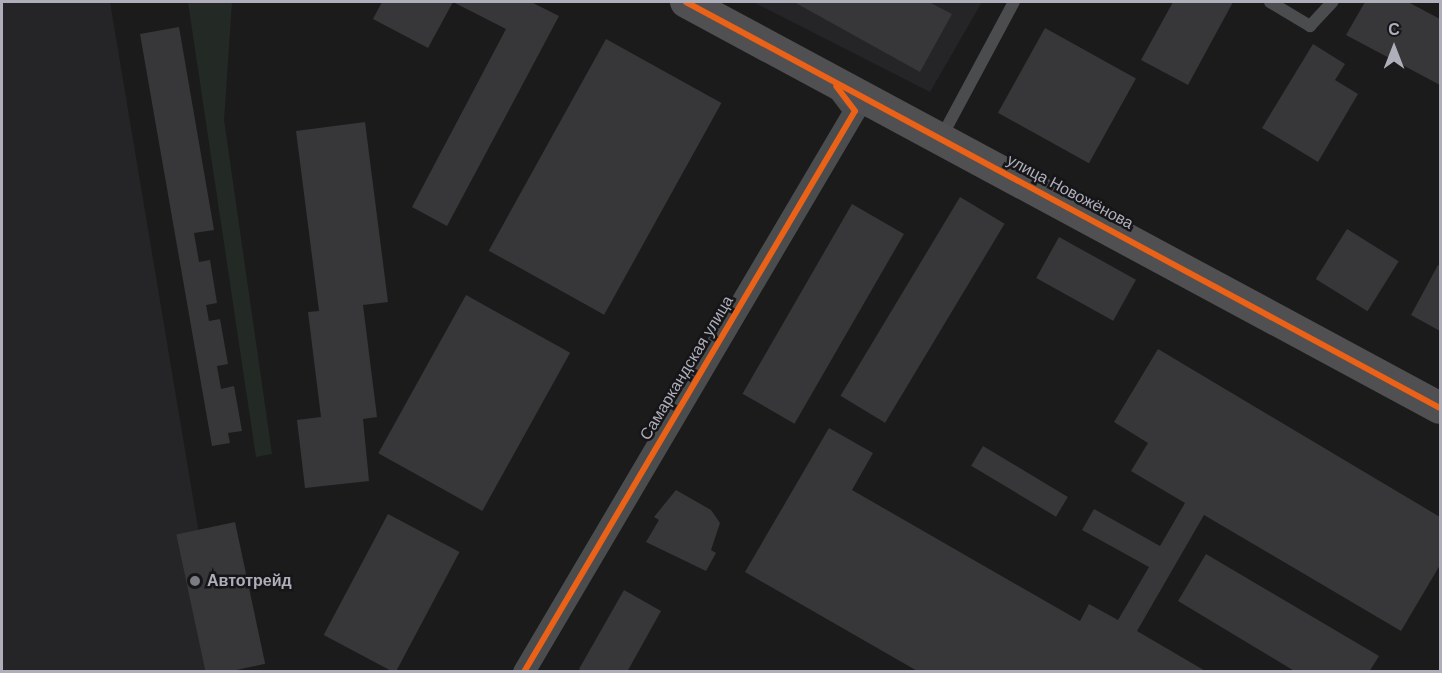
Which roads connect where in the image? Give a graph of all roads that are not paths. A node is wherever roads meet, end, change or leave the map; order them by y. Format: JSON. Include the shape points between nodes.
{"nodes":[{"id":1,"x":686,"y":2,"type":"edge"},
{"id":2,"x":1014,"y":2,"type":"edge"},
{"id":3,"x":1270,"y":2,"type":"edge"},
{"id":4,"x":1332,"y":2,"type":"edge"},
{"id":5,"x":832,"y":81,"type":"junction"},
{"id":6,"x":941,"y":138,"type":"junction"},
{"id":7,"x":1440,"y":408,"type":"edge"},
{"id":8,"x":524,"y":672,"type":"edge"}],
"edges":[{"from":1,"to":5,"type":"street","name":"улица Новожёнова"},
{"from":2,"to":6,"type":"lane"},
{"from":3,"to":4,"type":"lane","via":[[1310,26]]},
{"from":5,"to":6,"type":"street","name":"улица Новожёнова"},
{"from":5,"to":8,"type":"street","name":"Самаркандская улица","via":[[855,111]]},
{"from":6,"to":7,"type":"street","name":"улица Новожёнова"}]}
